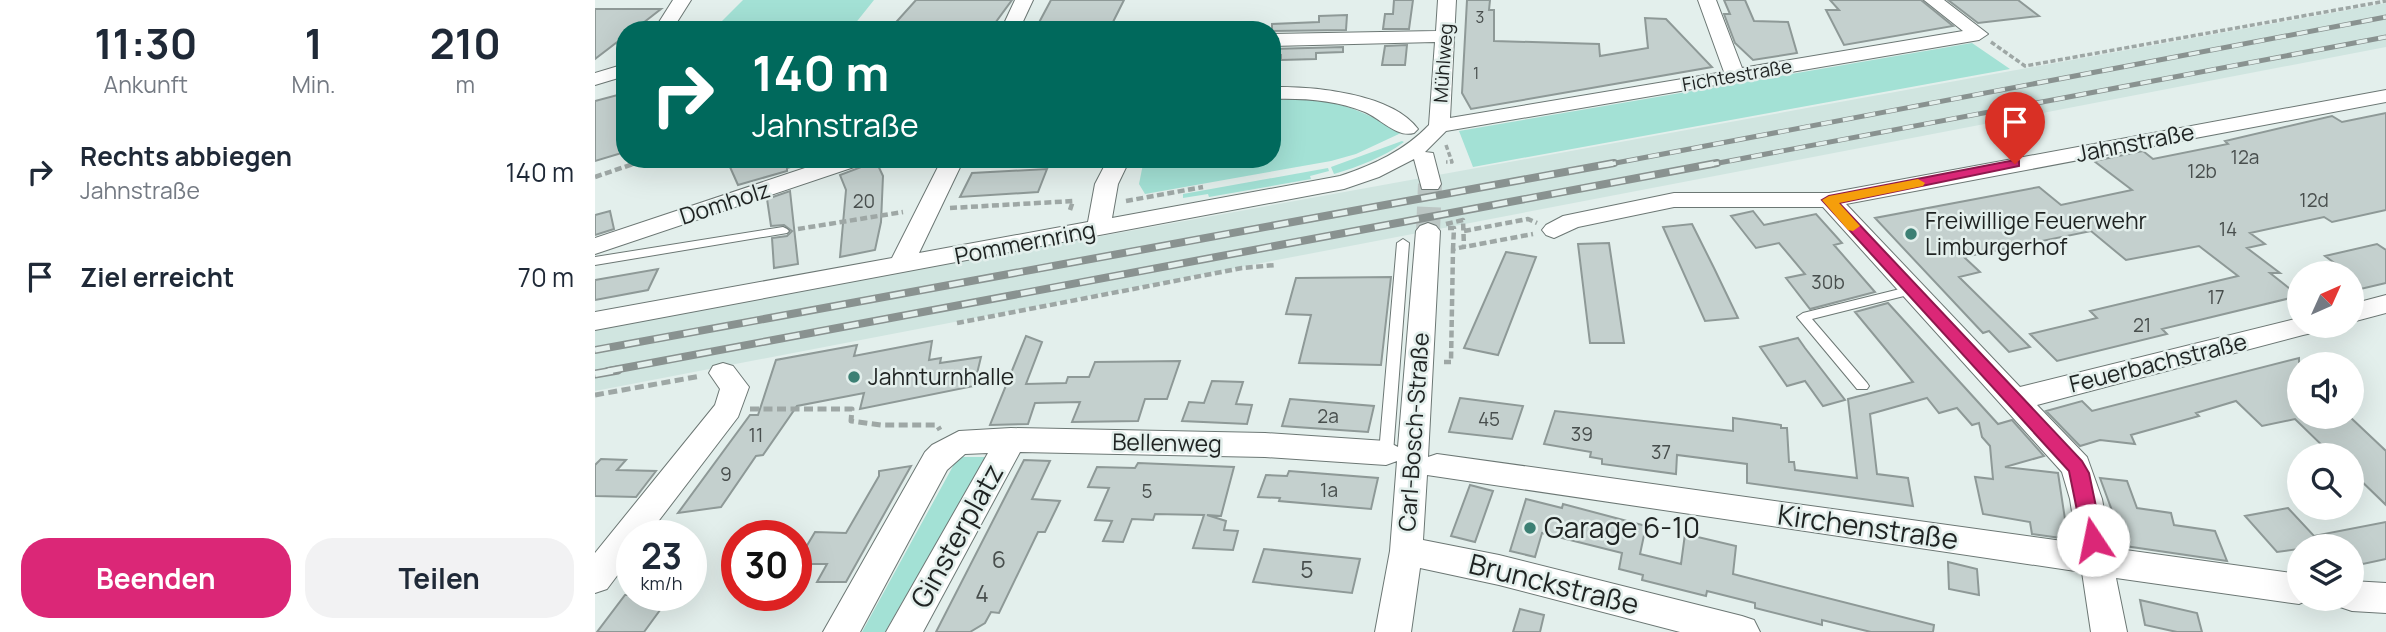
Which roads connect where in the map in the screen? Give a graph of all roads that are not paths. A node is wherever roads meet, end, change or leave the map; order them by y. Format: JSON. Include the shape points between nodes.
{"nodes":[{"id":1,"x":682,"y":0,"type":"edge"},
{"id":2,"x":1024,"y":0,"type":"edge"},
{"id":3,"x":1447,"y":0,"type":"edge"},
{"id":4,"x":1707,"y":0,"type":"edge"},
{"id":5,"x":1933,"y":0,"type":"edge"},
{"id":6,"x":669,"y":21,"type":"edge"},
{"id":7,"x":1014,"y":21,"type":"edge"},
{"id":8,"x":1444,"y":36,"type":"junction"},
{"id":9,"x":1281,"y":40,"type":"edge"},
{"id":10,"x":616,"y":73,"type":"edge"},
{"id":11,"x":1735,"y":75,"type":"junction"},
{"id":12,"x":595,"y":79,"type":"edge"},
{"id":13,"x":1281,"y":93,"type":"edge"},
{"id":14,"x":2385,"y":97,"type":"edge"},
{"id":15,"x":1439,"y":126,"type":"junction"},
{"id":16,"x":1407,"y":129,"type":"dead end"},
{"id":17,"x":1425,"y":158,"type":"dead end"},
{"id":18,"x":828,"y":168,"type":"edge"},
{"id":19,"x":948,"y":168,"type":"edge"},
{"id":20,"x":1112,"y":168,"type":"edge"},
{"id":21,"x":1430,"y":184,"type":"tunnel mouth"},
{"id":22,"x":1829,"y":200,"type":"junction"},
{"id":23,"x":1100,"y":217,"type":"junction"},
{"id":24,"x":1554,"y":230,"type":"road end"},
{"id":25,"x":783,"y":231,"type":"road end"},
{"id":26,"x":1416,"y":237,"type":"joint"},
{"id":27,"x":595,"y":246,"type":"edge"},
{"id":28,"x":595,"y":261,"type":"edge"},
{"id":29,"x":900,"y":266,"type":"junction"},
{"id":30,"x":1912,"y":290,"type":"junction"},
{"id":31,"x":2386,"y":304,"type":"edge"},
{"id":32,"x":2364,"y":310,"type":"edge"},
{"id":33,"x":595,"y":320,"type":"edge"},
{"id":34,"x":2287,"y":330,"type":"edge"},
{"id":35,"x":723,"y":373,"type":"road end"},
{"id":36,"x":1862,"y":386,"type":"dead end"},
{"id":37,"x":2013,"y":400,"type":"junction"},
{"id":38,"x":1011,"y":440,"type":"junction"},
{"id":39,"x":950,"y":448,"type":"joint"},
{"id":40,"x":1386,"y":453,"type":"joint"},
{"id":41,"x":1437,"y":466,"type":"dead end"},
{"id":42,"x":1406,"y":551,"type":"junction"},
{"id":43,"x":2097,"y":561,"type":"junction"},
{"id":44,"x":595,"y":578,"type":"edge"},
{"id":45,"x":2287,"y":587,"type":"edge"},
{"id":46,"x":2364,"y":597,"type":"edge"},
{"id":47,"x":2386,"y":598,"type":"edge"},
{"id":48,"x":841,"y":632,"type":"edge"},
{"id":49,"x":904,"y":632,"type":"edge"},
{"id":50,"x":1393,"y":632,"type":"edge"},
{"id":51,"x":1742,"y":632,"type":"edge"},
{"id":52,"x":2109,"y":632,"type":"edge"}],
"edges":[{"from":1,"to":6,"type":"street"},
{"from":2,"to":7,"type":"street"},
{"from":3,"to":8,"type":"street","name":"Mühlweg"},
{"from":4,"to":11,"type":"street"},
{"from":5,"to":11,"type":"street","name":"Fichtestraße","via":[[1979,34]]},
{"from":8,"to":9,"type":"street"},
{"from":8,"to":15,"type":"street","name":"Mühlweg"},
{"from":10,"to":12,"type":"street"},
{"from":11,"to":15,"type":"street","name":"Fichtestraße"},
{"from":13,"to":16,"type":"street","via":[[1360,102]]},
{"from":14,"to":22,"type":"street","name":"Jahnstraße"},
{"from":15,"to":23,"type":"street","name":"Pommernring","via":[[1395,163],[1344,182]]},
{"from":17,"to":21,"type":"street"},
{"from":18,"to":27,"type":"street","name":"Domholz"},
{"from":19,"to":29,"type":"street"},
{"from":20,"to":23,"type":"street"},
{"from":22,"to":24,"type":"street","name":"Jahnstraße","via":[[1674,200],[1571,221]]},
{"from":22,"to":30,"type":"street"},
{"from":23,"to":29,"type":"street","name":"Pommernring"},
{"from":25,"to":28,"type":"lane"},
{"from":26,"to":40,"type":"lane","name":"Carl-Bosch-Straße"},
{"from":26,"to":42,"type":"street","name":"Carl-Bosch-Straße"},
{"from":29,"to":33,"type":"street","name":"Pommernring"},
{"from":30,"to":36,"type":"lane","via":[[1803,317]]},
{"from":30,"to":37,"type":"street"},
{"from":31,"to":32,"type":"street"},
{"from":34,"to":37,"type":"street","name":"Feuerbachstraße"},
{"from":35,"to":44,"type":"street","via":[[735,387],[728,410]]},
{"from":37,"to":43,"type":"street","via":[[2080,473]]},
{"from":38,"to":39,"type":"street","name":"Bellenweg","via":[[959,443]]},
{"from":38,"to":40,"type":"street","name":"Bellenweg","via":[[1265,445]]},
{"from":38,"to":49,"type":"street","name":"Ginsterplatz"},
{"from":39,"to":48,"type":"street","name":"Ginsterplatz","via":[[936,461]]},
{"from":41,"to":43,"type":"street","name":"Kirchenstraße"},
{"from":42,"to":50,"type":"street","name":"Carl-Bosch-Straße"},
{"from":42,"to":51,"type":"street","name":"Brunckstraße"},
{"from":43,"to":45,"type":"street","name":"Kirchenstraße"},
{"from":43,"to":52,"type":"street"},
{"from":46,"to":47,"type":"street"}]}
